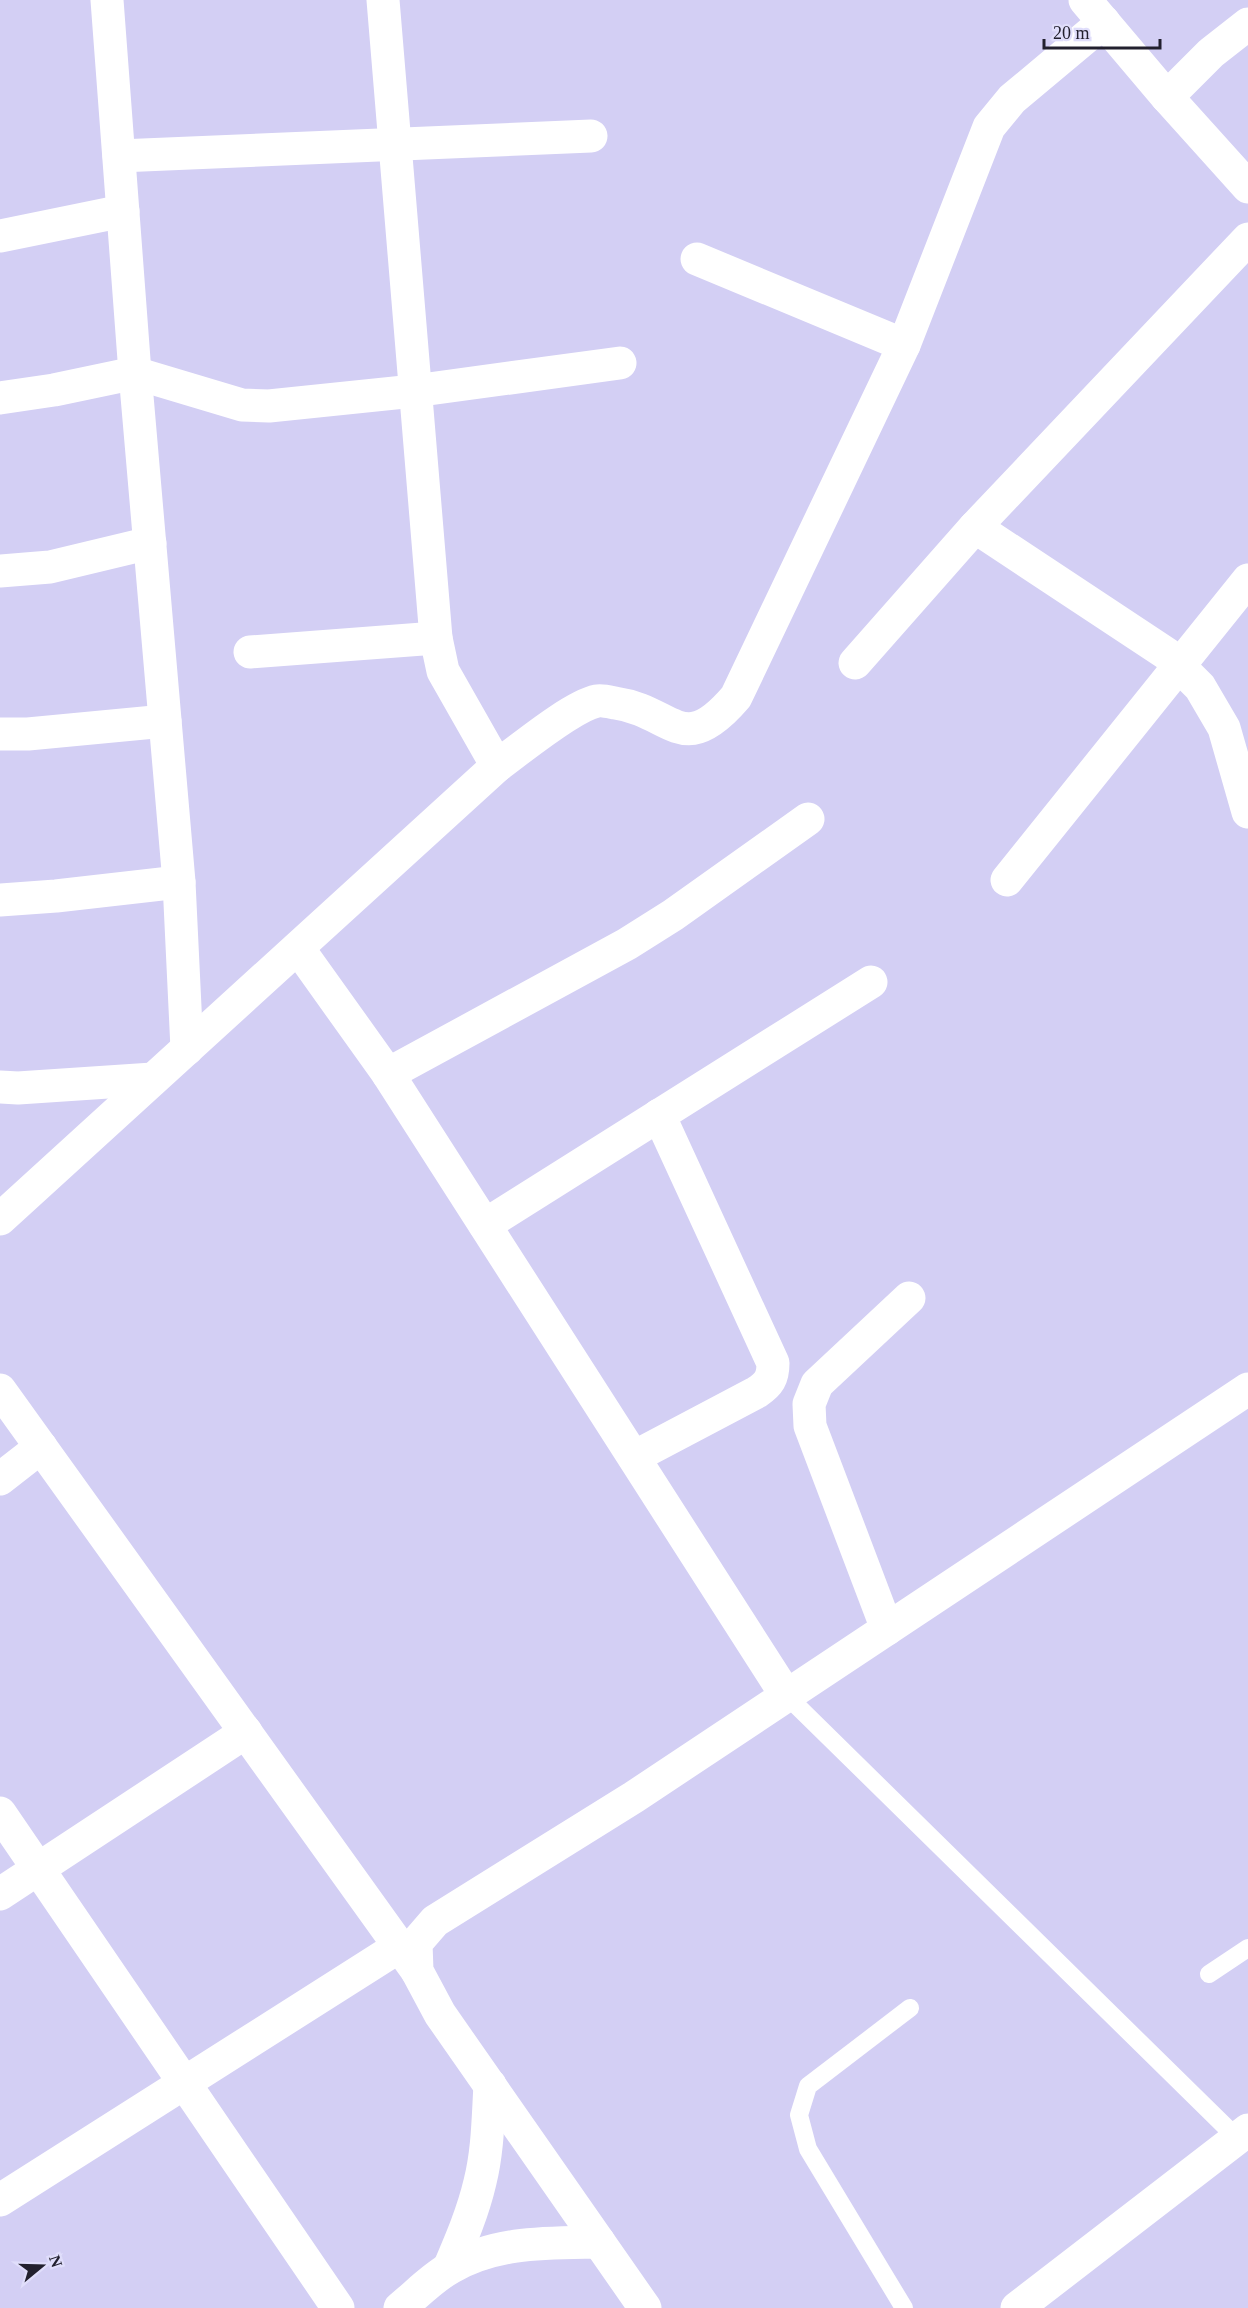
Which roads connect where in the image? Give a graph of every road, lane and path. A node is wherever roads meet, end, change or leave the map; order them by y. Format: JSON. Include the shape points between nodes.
{"nodes":[{"id":1,"x":107,"y":0,"type":"edge"},
{"id":2,"x":383,"y":0,"type":"edge"},
{"id":3,"x":1095,"y":11,"type":"edge"},
{"id":4,"x":1248,"y":24,"type":"edge"},
{"id":5,"x":1167,"y":97,"type":"junction"},
{"id":6,"x":591,"y":136,"type":"dead end"},
{"id":7,"x":394,"y":143,"type":"junction"},
{"id":8,"x":119,"y":156,"type":"junction"},
{"id":9,"x":1248,"y":188,"type":"edge"},
{"id":10,"x":123,"y":211,"type":"junction"},
{"id":11,"x":0,"y":236,"type":"edge"},
{"id":12,"x":1248,"y":238,"type":"edge"},
{"id":13,"x":697,"y":259,"type":"dead end"},
{"id":14,"x":904,"y":345,"type":"junction"},
{"id":15,"x":620,"y":363,"type":"dead end"},
{"id":16,"x":135,"y":373,"type":"junction"},
{"id":17,"x":414,"y":391,"type":"junction"},
{"id":18,"x":0,"y":398,"type":"edge"},
{"id":19,"x":975,"y":527,"type":"junction"},
{"id":20,"x":150,"y":543,"type":"junction"},
{"id":21,"x":0,"y":571,"type":"edge"},
{"id":22,"x":1248,"y":580,"type":"edge"},
{"id":23,"x":436,"y":638,"type":"junction"},
{"id":24,"x":250,"y":652,"type":"dead end"},
{"id":25,"x":855,"y":663,"type":"dead end"},
{"id":26,"x":1178,"y":666,"type":"junction"},
{"id":27,"x":165,"y":721,"type":"junction"},
{"id":28,"x":0,"y":734,"type":"edge"},
{"id":29,"x":497,"y":766,"type":"junction"},
{"id":30,"x":1248,"y":812,"type":"edge"},
{"id":31,"x":808,"y":819,"type":"dead end"},
{"id":32,"x":1007,"y":880,"type":"dead end"},
{"id":33,"x":179,"y":882,"type":"junction"},
{"id":34,"x":0,"y":900,"type":"edge"},
{"id":35,"x":298,"y":948,"type":"junction"},
{"id":36,"x":871,"y":982,"type":"dead end"},
{"id":37,"x":187,"y":1048,"type":"junction"},
{"id":38,"x":388,"y":1074,"type":"junction"},
{"id":39,"x":153,"y":1079,"type":"junction"},
{"id":40,"x":0,"y":1087,"type":"edge"},
{"id":41,"x":659,"y":1115,"type":"junction"},
{"id":42,"x":0,"y":1219,"type":"edge"},
{"id":43,"x":485,"y":1225,"type":"junction"},
{"id":44,"x":909,"y":1298,"type":"dead end"},
{"id":45,"x":1248,"y":1389,"type":"edge"},
{"id":46,"x":0,"y":1390,"type":"edge"},
{"id":47,"x":41,"y":1447,"type":"junction"},
{"id":48,"x":634,"y":1457,"type":"junction"},
{"id":49,"x":0,"y":1479,"type":"edge"},
{"id":50,"x":887,"y":1629,"type":"junction"},
{"id":51,"x":786,"y":1695,"type":"junction"},
{"id":52,"x":246,"y":1732,"type":"junction"},
{"id":53,"x":0,"y":1814,"type":"edge"},
{"id":54,"x":38,"y":1868,"type":"junction"},
{"id":55,"x":0,"y":1894,"type":"edge"},
{"id":56,"x":1248,"y":1948,"type":"edge"},
{"id":57,"x":408,"y":1959,"type":"junction"},
{"id":58,"x":1209,"y":1974,"type":"dead end"},
{"id":59,"x":910,"y":2008,"type":"dead end"},
{"id":60,"x":185,"y":2084,"type":"junction"},
{"id":61,"x":490,"y":2085,"type":"junction"},
{"id":62,"x":1242,"y":2134,"type":"edge"},
{"id":63,"x":0,"y":2200,"type":"edge"},
{"id":64,"x":599,"y":2242,"type":"junction"},
{"id":65,"x":449,"y":2268,"type":"junction"},
{"id":66,"x":338,"y":2308,"type":"edge"},
{"id":67,"x":400,"y":2308,"type":"edge"},
{"id":68,"x":645,"y":2308,"type":"edge"},
{"id":69,"x":904,"y":2308,"type":"edge"},
{"id":70,"x":1017,"y":2308,"type":"edge"}],
"edges":[{"from":1,"to":8,"type":"street"},
{"from":2,"to":7,"type":"street"},
{"from":3,"to":5,"type":"street"},
{"from":3,"to":14,"type":"street","via":[[988,127]]},
{"from":4,"to":5,"type":"street","via":[[1211,53]]},
{"from":5,"to":9,"type":"street"},
{"from":6,"to":7,"type":"street"},
{"from":7,"to":8,"type":"street"},
{"from":7,"to":17,"type":"street"},
{"from":8,"to":10,"type":"street"},
{"from":10,"to":11,"type":"street"},
{"from":10,"to":16,"type":"street"},
{"from":12,"to":19,"type":"street"},
{"from":13,"to":14,"type":"street"},
{"from":14,"to":29,"type":"street","via":[[736,697],[724,710],[704,725],[690,729],[675,727],[633,705],[597,701],[569,714]]},
{"from":15,"to":17,"type":"street"},
{"from":16,"to":17,"type":"street","via":[[242,405],[269,406]]},
{"from":16,"to":18,"type":"street"},
{"from":16,"to":20,"type":"street"},
{"from":17,"to":23,"type":"street"},
{"from":19,"to":25,"type":"street"},
{"from":19,"to":26,"type":"street","via":[[1167,654]]},
{"from":20,"to":21,"type":"street","via":[[50,567]]},
{"from":20,"to":27,"type":"street"},
{"from":22,"to":26,"type":"street"},
{"from":23,"to":24,"type":"street"},
{"from":23,"to":29,"type":"street","via":[[443,671]]},
{"from":26,"to":30,"type":"street","via":[[1200,687],[1224,728]]},
{"from":26,"to":32,"type":"street"},
{"from":27,"to":28,"type":"street"},
{"from":27,"to":33,"type":"street"},
{"from":29,"to":35,"type":"street"},
{"from":31,"to":38,"type":"street","via":[[627,944]]},
{"from":33,"to":34,"type":"street"},
{"from":33,"to":37,"type":"street"},
{"from":35,"to":37,"type":"street"},
{"from":35,"to":38,"type":"street"},
{"from":36,"to":41,"type":"street"},
{"from":37,"to":39,"type":"street"},
{"from":38,"to":43,"type":"street"},
{"from":39,"to":40,"type":"street"},
{"from":39,"to":42,"type":"street"},
{"from":41,"to":43,"type":"street"},
{"from":41,"to":48,"type":"street","via":[[773,1363],[773,1375],[768,1385],[757,1392]]},
{"from":43,"to":48,"type":"street"},
{"from":44,"to":50,"type":"street","via":[[817,1384],[809,1404],[810,1425]]},
{"from":45,"to":50,"type":"street"},
{"from":46,"to":47,"type":"street"},
{"from":47,"to":49,"type":"street"},
{"from":47,"to":52,"type":"street"},
{"from":48,"to":51,"type":"street"},
{"from":50,"to":51,"type":"street"},
{"from":51,"to":57,"type":"street","via":[[634,1797],[435,1921]]},
{"from":51,"to":62,"type":"lane"},
{"from":52,"to":54,"type":"street"},
{"from":52,"to":57,"type":"street"},
{"from":53,"to":54,"type":"street"},
{"from":54,"to":55,"type":"street"},
{"from":54,"to":60,"type":"street"},
{"from":56,"to":58,"type":"lane"},
{"from":57,"to":60,"type":"street"},
{"from":57,"to":61,"type":"street","via":[[440,2014]]},
{"from":59,"to":69,"type":"lane","via":[[808,2086],[799,2115],[808,2149]]},
{"from":60,"to":63,"type":"street"},
{"from":60,"to":66,"type":"street"},
{"from":61,"to":64,"type":"street"},
{"from":61,"to":65,"type":"street","via":[[481,2179],[471,2216]]},
{"from":62,"to":70,"type":"street"},
{"from":64,"to":65,"type":"street","via":[[504,2247]]},
{"from":64,"to":68,"type":"street"},
{"from":65,"to":67,"type":"street"}]}
